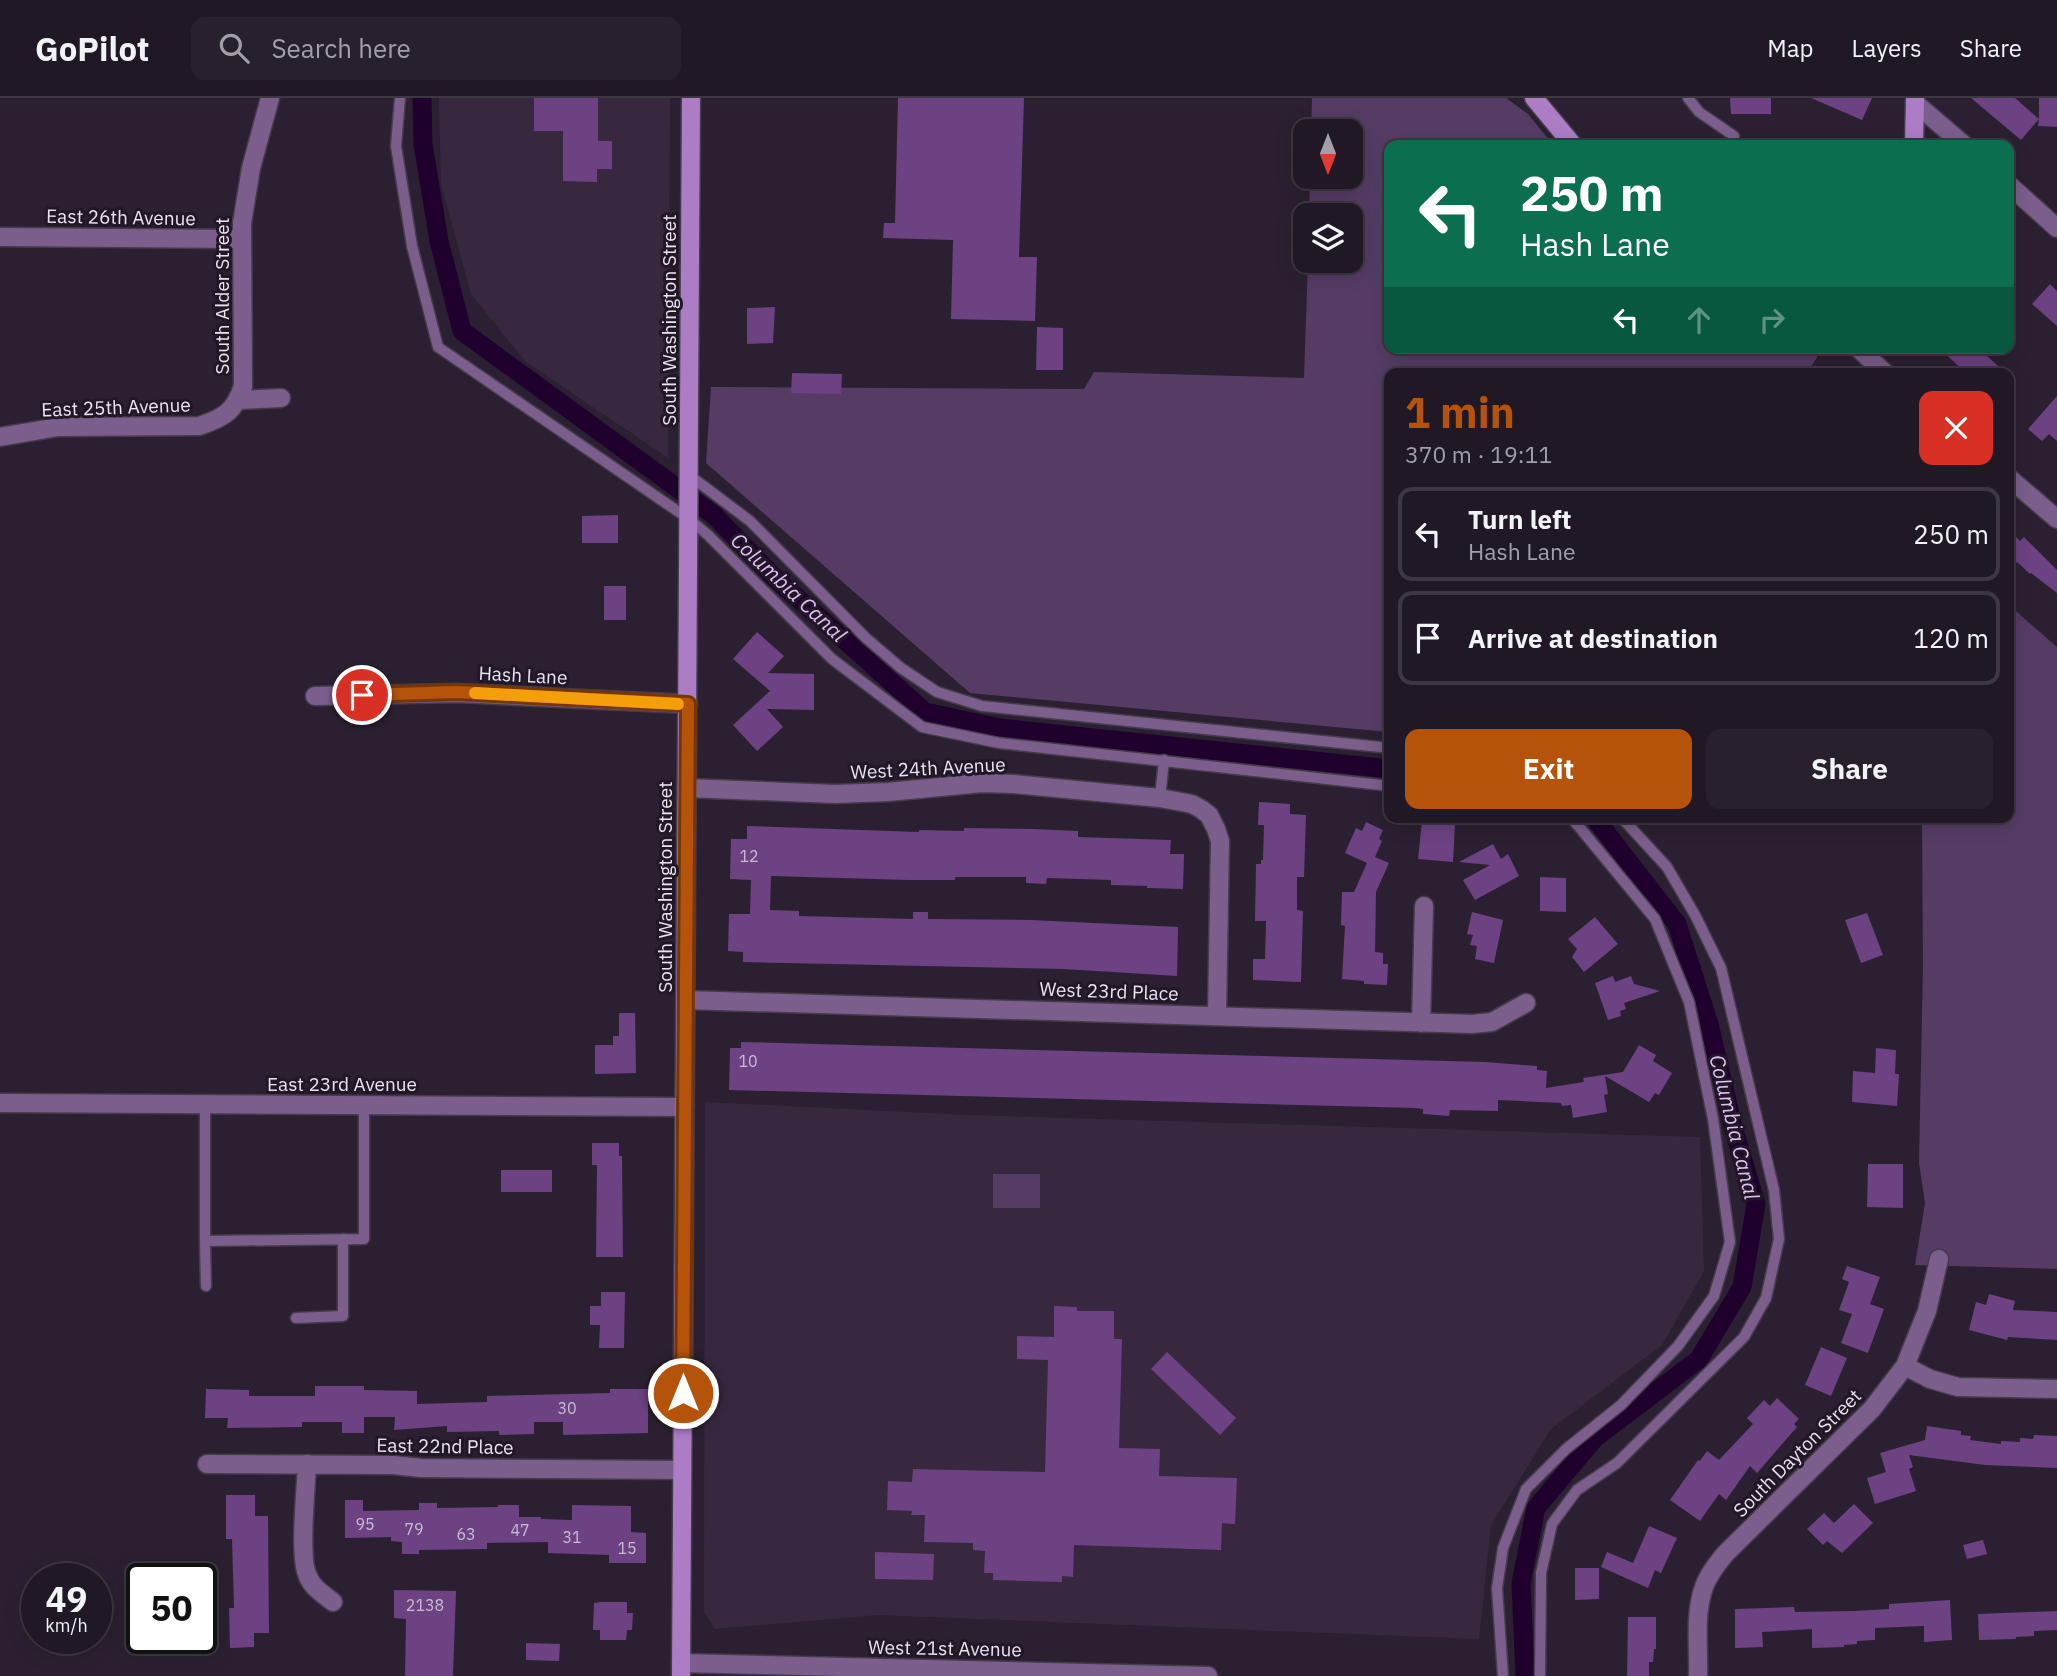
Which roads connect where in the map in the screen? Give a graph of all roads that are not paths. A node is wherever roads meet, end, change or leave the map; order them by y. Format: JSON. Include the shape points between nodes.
{"nodes":[{"id":1,"x":270,"y":98,"type":"edge"},
{"id":2,"x":400,"y":98,"type":"edge"},
{"id":3,"x":691,"y":98,"type":"edge"},
{"id":4,"x":1534,"y":98,"type":"edge"},
{"id":5,"x":1688,"y":98,"type":"edge"},
{"id":6,"x":1915,"y":100,"type":"edge"},
{"id":7,"x":1734,"y":136,"type":"dead end"},
{"id":8,"x":1569,"y":140,"type":"edge"},
{"id":9,"x":1914,"y":140,"type":"edge"},
{"id":10,"x":1959,"y":140,"type":"edge"},
{"id":11,"x":2014,"y":189,"type":"edge"},
{"id":12,"x":2057,"y":228,"type":"edge"},
{"id":13,"x":0,"y":237,"type":"edge"},
{"id":14,"x":241,"y":239,"type":"junction"},
{"id":15,"x":1864,"y":354,"type":"edge"},
{"id":16,"x":1880,"y":368,"type":"edge"},
{"id":17,"x":281,"y":398,"type":"dead end"},
{"id":18,"x":234,"y":405,"type":"junction"},
{"id":19,"x":0,"y":437,"type":"edge"},
{"id":20,"x":2014,"y":482,"type":"edge"},
{"id":21,"x":689,"y":497,"type":"junction"},
{"id":22,"x":2057,"y":519,"type":"edge"},
{"id":23,"x":315,"y":696,"type":"dead end"},
{"id":24,"x":688,"y":704,"type":"junction"},
{"id":25,"x":1384,"y":746,"type":"edge"},
{"id":26,"x":1164,"y":760,"type":"junction"},
{"id":27,"x":1384,"y":785,"type":"edge"},
{"id":28,"x":687,"y":788,"type":"junction"},
{"id":29,"x":1160,"y":798,"type":"junction"},
{"id":30,"x":1575,"y":823,"type":"edge"},
{"id":31,"x":1627,"y":823,"type":"edge"},
{"id":32,"x":1424,"y":906,"type":"dead end"},
{"id":33,"x":686,"y":1000,"type":"junction"},
{"id":34,"x":1527,"y":1003,"type":"dead end"},
{"id":35,"x":1217,"y":1016,"type":"junction"},
{"id":36,"x":1421,"y":1023,"type":"junction"},
{"id":37,"x":0,"y":1103,"type":"edge"},
{"id":38,"x":205,"y":1105,"type":"junction"},
{"id":39,"x":364,"y":1105,"type":"junction"},
{"id":40,"x":685,"y":1107,"type":"junction"},
{"id":41,"x":343,"y":1238,"type":"junction"},
{"id":42,"x":205,"y":1241,"type":"junction"},
{"id":43,"x":1939,"y":1259,"type":"dead end"},
{"id":44,"x":206,"y":1286,"type":"dead end"},
{"id":45,"x":296,"y":1318,"type":"dead end"},
{"id":46,"x":1905,"y":1366,"type":"junction"},
{"id":47,"x":2057,"y":1389,"type":"edge"},
{"id":48,"x":208,"y":1464,"type":"dead end"},
{"id":49,"x":307,"y":1464,"type":"junction"},
{"id":50,"x":682,"y":1470,"type":"junction"},
{"id":51,"x":333,"y":1602,"type":"dead end"},
{"id":52,"x":681,"y":1669,"type":"edge"},
{"id":53,"x":1063,"y":1674,"type":"edge"},
{"id":54,"x":1209,"y":1676,"type":"edge"},
{"id":55,"x":1503,"y":1676,"type":"edge"},
{"id":56,"x":1541,"y":1676,"type":"edge"},
{"id":57,"x":1698,"y":1676,"type":"edge"}],
"edges":[{"from":1,"to":14,"type":"street","name":"South Alder Street","via":[[251,168]]},
{"from":2,"to":21,"type":"lane","via":[[396,146],[412,246],[438,347]]},
{"from":3,"to":21,"type":"main road","name":"South Washington Street"},
{"from":4,"to":8,"type":"main road"},
{"from":5,"to":7,"type":"lane","via":[[1699,112]]},
{"from":6,"to":9,"type":"main road"},
{"from":6,"to":10,"type":"street"},
{"from":11,"to":12,"type":"street"},
{"from":13,"to":14,"type":"street","name":"East 26th Avenue"},
{"from":14,"to":18,"type":"street","name":"South Alder Street","via":[[243,386]]},
{"from":15,"to":16,"type":"street"},
{"from":17,"to":18,"type":"street"},
{"from":18,"to":19,"type":"street","name":"East 25th Avenue","via":[[216,421],[199,426],[58,427]]},
{"from":20,"to":22,"type":"street"},
{"from":21,"to":24,"type":"main road","name":"South Washington Street"},
{"from":21,"to":25,"type":"lane","via":[[750,521],[866,638],[937,692],[982,706]]},
{"from":21,"to":26,"type":"lane","via":[[708,535],[832,659],[922,727],[999,743]]},
{"from":23,"to":24,"type":"street","name":"Hash Lane","via":[[457,692]]},
{"from":24,"to":28,"type":"main road","name":"South Washington Street"},
{"from":26,"to":27,"type":"lane"},
{"from":26,"to":29,"type":"lane"},
{"from":28,"to":29,"type":"street","name":"West 24th Avenue","via":[[835,794],[982,783]]},
{"from":28,"to":33,"type":"main road","name":"South Washington Street"},
{"from":29,"to":35,"type":"street","name":"West 24th Avenue","via":[[1192,804],[1209,815],[1220,841]]},
{"from":30,"to":55,"type":"lane","via":[[1654,919],[1689,1002],[1713,1119],[1730,1242],[1714,1296],[1678,1346],[1621,1405],[1526,1489],[1503,1548],[1497,1588]]},
{"from":31,"to":56,"type":"lane","via":[[1667,867],[1721,968],[1774,1190],[1779,1239],[1766,1298],[1744,1337],[1617,1463],[1577,1490],[1552,1524],[1541,1573]]},
{"from":32,"to":36,"type":"street"},
{"from":33,"to":35,"type":"street","name":"West 23rd Place"},
{"from":33,"to":40,"type":"main road","name":"South Washington Street"},
{"from":34,"to":36,"type":"street","name":"West 23rd Place","via":[[1492,1022]]},
{"from":35,"to":36,"type":"street","name":"West 23rd Place"},
{"from":37,"to":38,"type":"street","name":"East 23rd Avenue"},
{"from":38,"to":39,"type":"street","name":"East 23rd Avenue"},
{"from":38,"to":42,"type":"lane"},
{"from":39,"to":40,"type":"street","name":"East 23rd Avenue"},
{"from":39,"to":41,"type":"lane","via":[[364,1238]]},
{"from":40,"to":50,"type":"main road","name":"South Washington Street"},
{"from":41,"to":42,"type":"lane"},
{"from":41,"to":45,"type":"lane","via":[[343,1316]]},
{"from":42,"to":44,"type":"lane"},
{"from":43,"to":46,"type":"street","name":"South Dayton Street","via":[[1927,1311]]},
{"from":46,"to":47,"type":"street","via":[[1958,1387]]},
{"from":46,"to":57,"type":"street","name":"South Dayton Street","via":[[1872,1409],[1713,1570],[1699,1613]]},
{"from":48,"to":49,"type":"street","name":"East 22nd Place"},
{"from":49,"to":50,"type":"street","name":"East 22nd Place"},
{"from":49,"to":51,"type":"street","via":[[307,1574]]},
{"from":50,"to":52,"type":"main road","name":"South Washington Street"},
{"from":52,"to":53,"type":"street","name":"West 21st Avenue"},
{"from":53,"to":54,"type":"street","name":"West 21st Avenue"}]}
